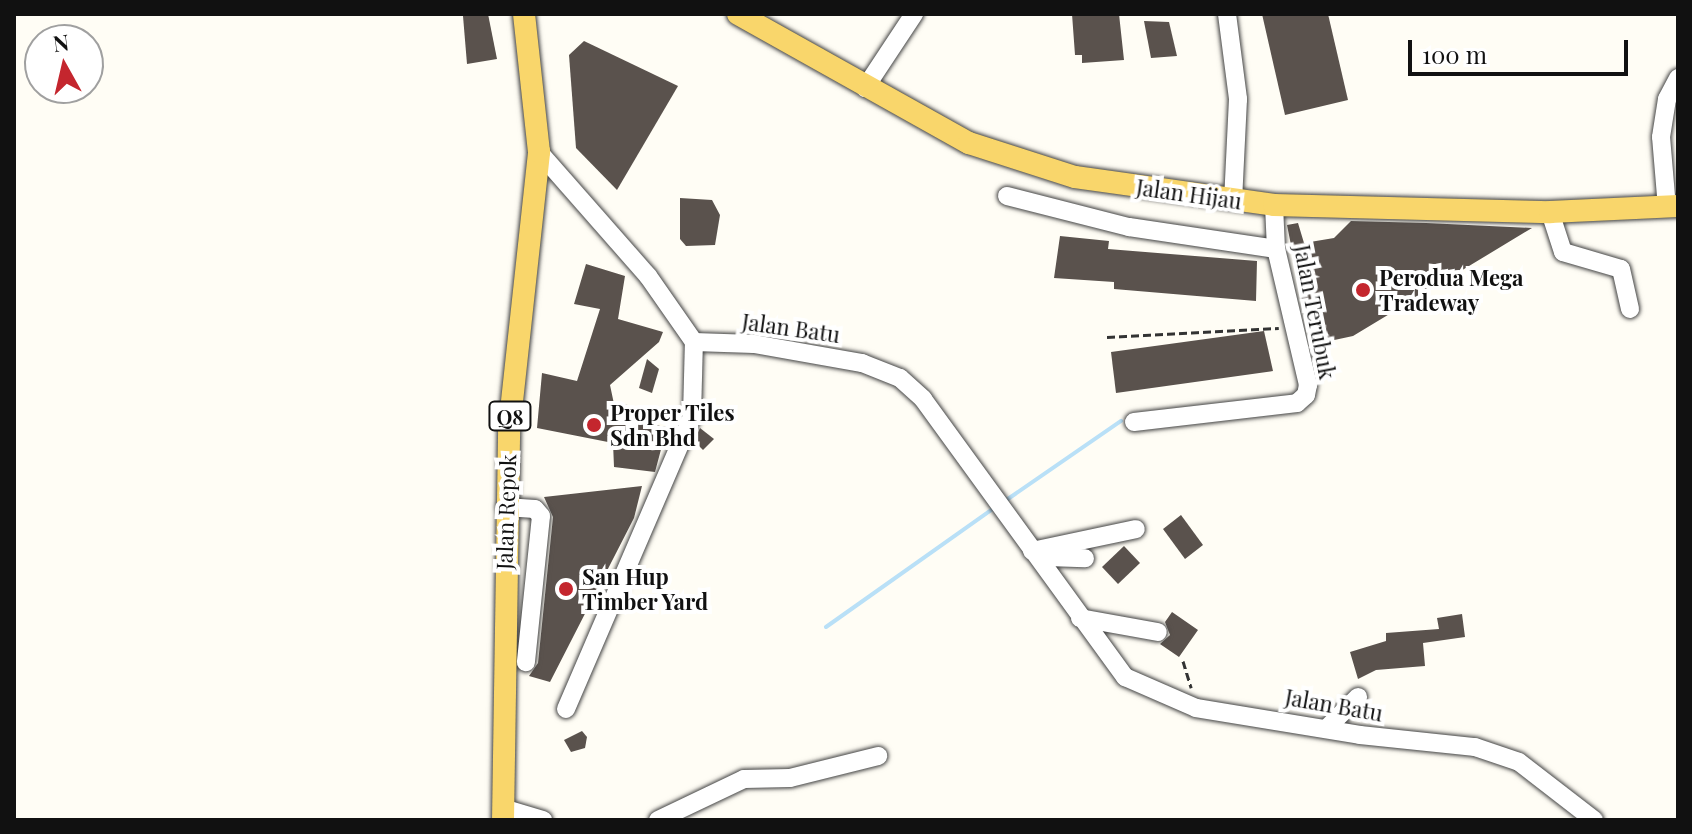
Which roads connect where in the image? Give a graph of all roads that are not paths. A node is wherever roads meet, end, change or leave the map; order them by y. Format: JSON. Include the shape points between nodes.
{"nodes":[{"id":1,"x":524,"y":14,"type":"edge"},
{"id":2,"x":738,"y":14,"type":"edge"},
{"id":3,"x":914,"y":14,"type":"edge"},
{"id":4,"x":1227,"y":14,"type":"edge"},
{"id":5,"x":1678,"y":78,"type":"edge"},
{"id":6,"x":865,"y":88,"type":"junction"},
{"id":7,"x":539,"y":152,"type":"junction"},
{"id":8,"x":1007,"y":196,"type":"dead end"},
{"id":9,"x":1233,"y":201,"type":"junction"},
{"id":10,"x":1274,"y":205,"type":"junction"},
{"id":11,"x":1673,"y":207,"type":"edge"},
{"id":12,"x":1550,"y":212,"type":"junction"},
{"id":13,"x":1276,"y":249,"type":"junction"},
{"id":14,"x":1630,"y":309,"type":"dead end"},
{"id":15,"x":694,"y":342,"type":"junction"},
{"id":16,"x":1134,"y":422,"type":"dead end"},
{"id":17,"x":505,"y":507,"type":"junction"},
{"id":18,"x":1136,"y":529,"type":"dead end"},
{"id":19,"x":1034,"y":554,"type":"junction"},
{"id":20,"x":1085,"y":558,"type":"dead end"},
{"id":21,"x":1080,"y":618,"type":"junction"},
{"id":22,"x":1158,"y":632,"type":"dead end"},
{"id":23,"x":526,"y":662,"type":"dead end"},
{"id":24,"x":1358,"y":697,"type":"dead end"},
{"id":25,"x":566,"y":709,"type":"dead end"},
{"id":26,"x":1327,"y":728,"type":"junction"},
{"id":27,"x":878,"y":756,"type":"dead end"},
{"id":28,"x":503,"y":814,"type":"edge"},
{"id":29,"x":543,"y":820,"type":"edge"},
{"id":30,"x":658,"y":820,"type":"edge"},
{"id":31,"x":1594,"y":820,"type":"edge"}],
"edges":[{"from":1,"to":7,"type":"main road","name":"Jalan Repok","number":"Q8"},
{"from":2,"to":6,"type":"main road","name":"Jalan Hijau"},
{"from":3,"to":6,"type":"street"},
{"from":4,"to":9,"type":"street","via":[[1238,99]]},
{"from":5,"to":11,"type":"street","via":[[1667,99],[1661,137]]},
{"from":6,"to":9,"type":"main road","name":"Jalan Hijau","via":[[969,143],[1075,177]]},
{"from":7,"to":15,"type":"street","via":[[648,276]]},
{"from":7,"to":17,"type":"main road","name":"Jalan Repok","number":"Q8","via":[[516,346]]},
{"from":8,"to":13,"type":"street","via":[[1129,227]]},
{"from":9,"to":10,"type":"main road","name":"Jalan Hijau"},
{"from":10,"to":12,"type":"main road","name":"Jalan Hijau"},
{"from":10,"to":13,"type":"street","name":"Jalan Terubuk"},
{"from":11,"to":12,"type":"main road","name":"Jalan Hijau"},
{"from":12,"to":14,"type":"street","via":[[1563,252],[1621,269]]},
{"from":13,"to":16,"type":"street","name":"Jalan Terubuk","via":[[1308,385],[1297,403]]},
{"from":15,"to":19,"type":"street","name":"Jalan Batu","via":[[824,354],[900,378],[923,399]]},
{"from":15,"to":25,"type":"street","via":[[692,416]]},
{"from":17,"to":23,"type":"street","via":[[535,509],[541,516]]},
{"from":17,"to":28,"type":"main road","name":"Jalan Repok","number":"Q8"},
{"from":18,"to":19,"type":"street"},
{"from":19,"to":20,"type":"street"},
{"from":19,"to":21,"type":"street","name":"Jalan Batu"},
{"from":21,"to":22,"type":"street"},
{"from":21,"to":26,"type":"street","name":"Jalan Batu","via":[[1125,677],[1196,708]]},
{"from":24,"to":26,"type":"street"},
{"from":26,"to":31,"type":"street","name":"Jalan Batu","via":[[1475,747],[1504,756]]},
{"from":27,"to":30,"type":"street","via":[[790,778],[744,779]]},
{"from":28,"to":29,"type":"street"}]}
